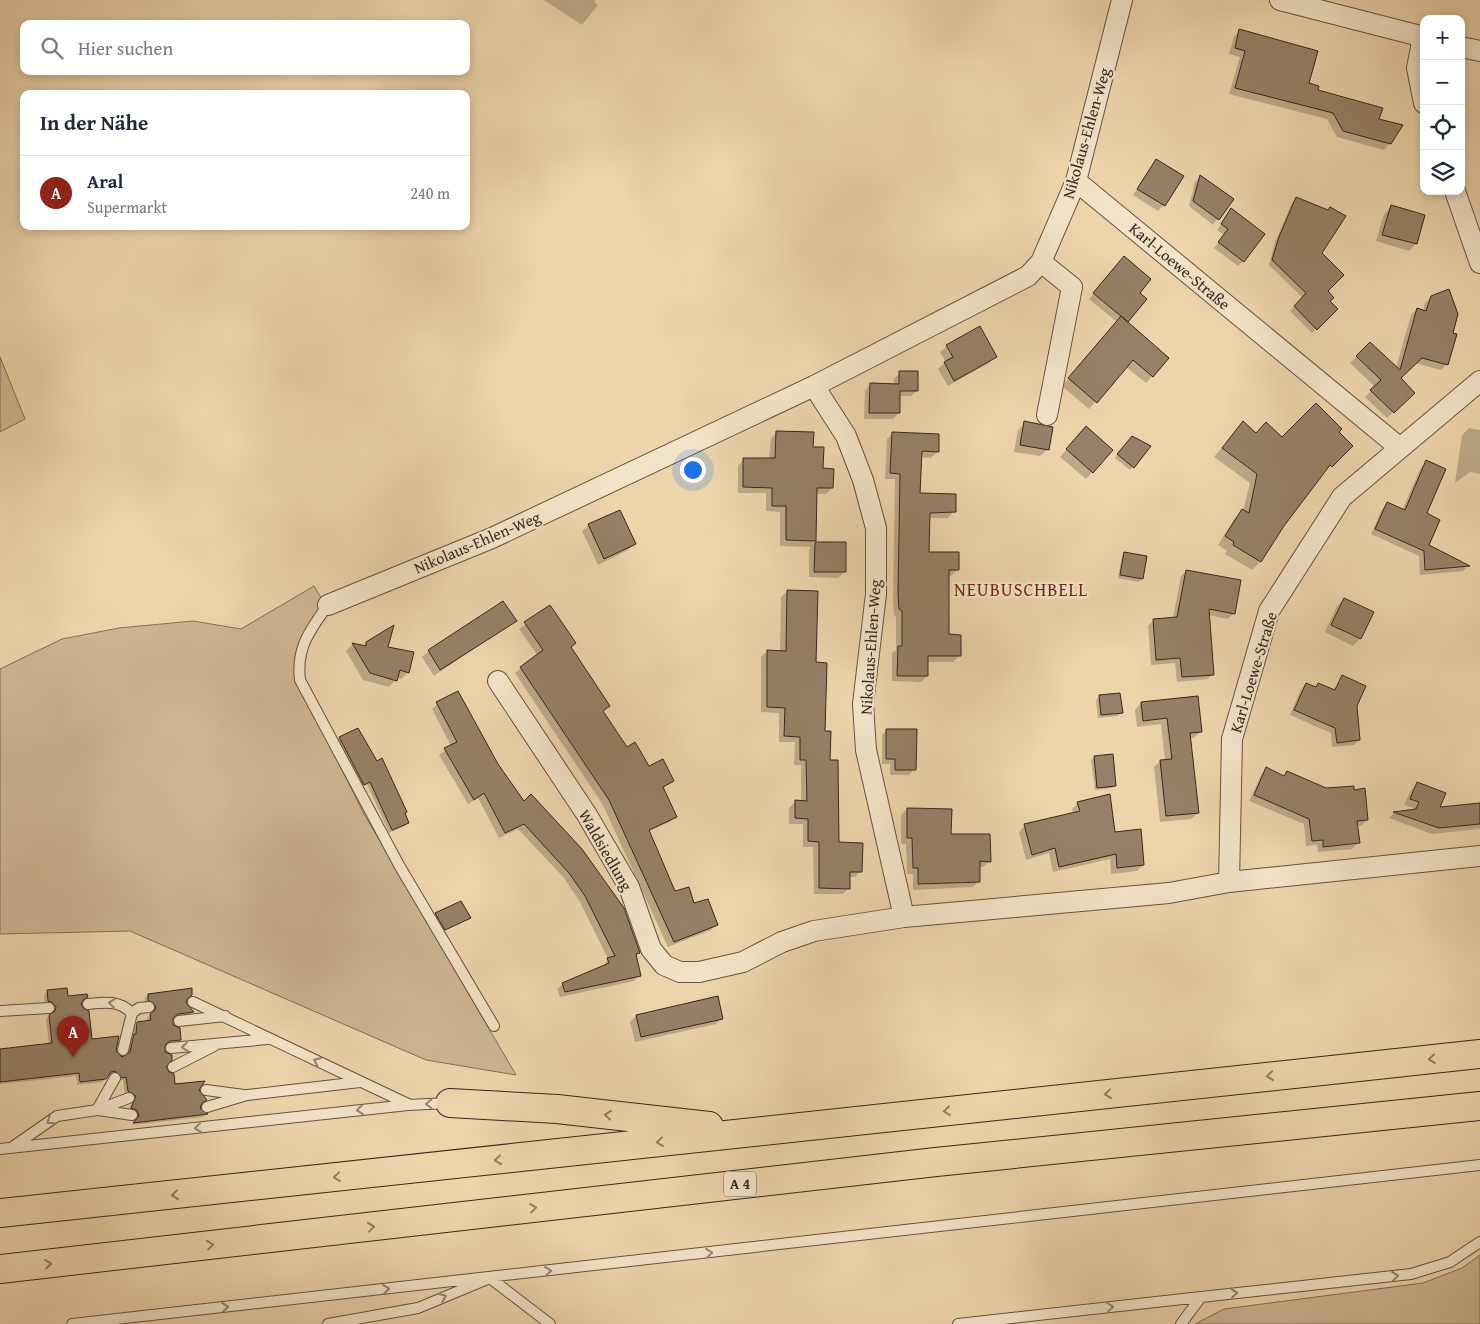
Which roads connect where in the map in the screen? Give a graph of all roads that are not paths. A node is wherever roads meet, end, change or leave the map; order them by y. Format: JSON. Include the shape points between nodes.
{"nodes":[{"id":1,"x":1122,"y":0,"type":"edge"},
{"id":2,"x":1280,"y":0,"type":"edge"},
{"id":3,"x":1420,"y":36,"type":"edge"},
{"id":4,"x":1465,"y":48,"type":"edge"},
{"id":5,"x":1480,"y":51,"type":"edge"},
{"id":6,"x":1420,"y":55,"type":"edge"},
{"id":7,"x":1420,"y":83,"type":"edge"},
{"id":8,"x":1076,"y":181,"type":"junction"},
{"id":9,"x":1456,"y":195,"type":"edge"},
{"id":10,"x":1041,"y":262,"type":"junction"},
{"id":11,"x":1480,"y":263,"type":"edge"},
{"id":12,"x":1480,"y":381,"type":"edge"},
{"id":13,"x":814,"y":386,"type":"junction"},
{"id":14,"x":1047,"y":415,"type":"dead end"},
{"id":15,"x":1400,"y":448,"type":"junction"},
{"id":16,"x":328,"y":605,"type":"joint"},
{"id":17,"x":498,"y":681,"type":"dead end"},
{"id":18,"x":1480,"y":856,"type":"edge"},
{"id":19,"x":1229,"y":882,"type":"junction"},
{"id":20,"x":904,"y":917,"type":"junction"},
{"id":21,"x":193,"y":1002,"type":"dead end"},
{"id":22,"x":88,"y":1004,"type":"dead end"},
{"id":23,"x":149,"y":1007,"type":"dead end"},
{"id":24,"x":49,"y":1008,"type":"dead end"},
{"id":25,"x":0,"y":1011,"type":"edge"},
{"id":26,"x":132,"y":1013,"type":"junction"},
{"id":27,"x":226,"y":1016,"type":"junction"},
{"id":28,"x":179,"y":1021,"type":"dead end"},
{"id":29,"x":494,"y":1026,"type":"dead end"},
{"id":30,"x":269,"y":1039,"type":"junction"},
{"id":31,"x":220,"y":1044,"type":"junction"},
{"id":32,"x":171,"y":1048,"type":"dead end"},
{"id":33,"x":123,"y":1050,"type":"dead end"},
{"id":34,"x":1480,"y":1054,"type":"edge"},
{"id":35,"x":173,"y":1067,"type":"dead end"},
{"id":36,"x":116,"y":1078,"type":"dead end"},
{"id":37,"x":361,"y":1082,"type":"junction"},
{"id":38,"x":206,"y":1090,"type":"dead end"},
{"id":39,"x":247,"y":1095,"type":"junction"},
{"id":40,"x":129,"y":1098,"type":"dead end"},
{"id":41,"x":450,"y":1103,"type":"joint"},
{"id":42,"x":408,"y":1105,"type":"junction"},
{"id":43,"x":1480,"y":1106,"type":"edge"},
{"id":44,"x":207,"y":1107,"type":"dead end"},
{"id":45,"x":97,"y":1110,"type":"junction"},
{"id":46,"x":132,"y":1115,"type":"dead end"},
{"id":47,"x":760,"y":1131,"type":"junction"},
{"id":48,"x":5,"y":1149,"type":"edge"},
{"id":49,"x":1480,"y":1165,"type":"edge"},
{"id":50,"x":0,"y":1214,"type":"edge"},
{"id":51,"x":1480,"y":1242,"type":"edge"},
{"id":52,"x":0,"y":1269,"type":"edge"},
{"id":53,"x":490,"y":1278,"type":"junction"},
{"id":54,"x":1201,"y":1297,"type":"junction"},
{"id":55,"x":72,"y":1324,"type":"edge"},
{"id":56,"x":328,"y":1324,"type":"edge"},
{"id":57,"x":550,"y":1324,"type":"edge"},
{"id":58,"x":958,"y":1324,"type":"edge"},
{"id":59,"x":1182,"y":1324,"type":"edge"}],
"edges":[{"from":1,"to":8,"type":"street","name":"Nikolaus-Ehlen-Weg"},
{"from":2,"to":3,"type":"street"},
{"from":4,"to":5,"type":"street"},
{"from":6,"to":7,"type":"street","via":[[1417,68]]},
{"from":8,"to":10,"type":"street","name":"Nikolaus-Ehlen-Weg"},
{"from":8,"to":15,"type":"street","name":"Karl-Loewe-Straße"},
{"from":9,"to":11,"type":"street"},
{"from":10,"to":13,"type":"street","name":"Nikolaus-Ehlen-Weg","via":[[1028,276]]},
{"from":10,"to":14,"type":"street","via":[[1072,287]]},
{"from":12,"to":15,"type":"street","name":"Karl-Loewe-Straße"},
{"from":13,"to":16,"type":"street","name":"Nikolaus-Ehlen-Weg","via":[[492,538]]},
{"from":13,"to":20,"type":"street","name":"Nikolaus-Ehlen-Weg","via":[[846,436],[863,480],[876,528],[876,594],[863,704],[866,750]]},
{"from":15,"to":19,"type":"street","name":"Karl-Loewe-Straße","via":[[1342,497],[1270,611],[1232,739]]},
{"from":16,"to":29,"type":"lane","via":[[306,635],[298,663],[300,680],[399,865]]},
{"from":17,"to":20,"type":"street","name":"Waldsiedlung","via":[[587,816],[624,879],[651,949],[664,965],[680,972],[699,972],[743,962],[814,930]]},
{"from":18,"to":19,"type":"street"},
{"from":19,"to":20,"type":"street","via":[[1169,893]]},
{"from":21,"to":27,"type":"lane"},
{"from":26,"to":22,"type":"lane","one_way":true,"via":[[124,1005],[110,1002]]},
{"from":23,"to":26,"type":"lane"},
{"from":24,"to":25,"type":"lane"},
{"from":26,"to":33,"type":"lane","via":[[131,1028]]},
{"from":27,"to":28,"type":"lane"},
{"from":27,"to":30,"type":"lane"},
{"from":30,"to":31,"type":"lane"},
{"from":37,"to":30,"type":"lane","one_way":true},
{"from":31,"to":32,"type":"lane","one_way":true},
{"from":31,"to":35,"type":"lane"},
{"from":34,"to":47,"type":"highway","one_way":true},
{"from":36,"to":45,"type":"lane"},
{"from":37,"to":39,"type":"lane"},
{"from":37,"to":42,"type":"lane"},
{"from":38,"to":39,"type":"lane"},
{"from":39,"to":44,"type":"lane"},
{"from":40,"to":45,"type":"lane"},
{"from":41,"to":42,"type":"lane","one_way":true},
{"from":47,"to":41,"type":"highway","one_way":true,"via":[[557,1109]]},
{"from":42,"to":48,"type":"lane","one_way":true},
{"from":52,"to":43,"type":"highway","number":"A 4","one_way":true,"via":[[936,1162]]},
{"from":45,"to":46,"type":"lane"},
{"from":45,"to":48,"type":"lane","one_way":true,"via":[[57,1116]]},
{"from":47,"to":50,"type":"highway","one_way":true},
{"from":53,"to":49,"type":"lane","one_way":true},
{"from":54,"to":51,"type":"lane","one_way":true,"via":[[1411,1274],[1450,1262]]},
{"from":55,"to":53,"type":"lane","one_way":true},
{"from":56,"to":53,"type":"lane","one_way":true,"via":[[418,1308]]},
{"from":53,"to":57,"type":"lane"},
{"from":58,"to":54,"type":"lane","one_way":true},
{"from":54,"to":59,"type":"lane"}]}
